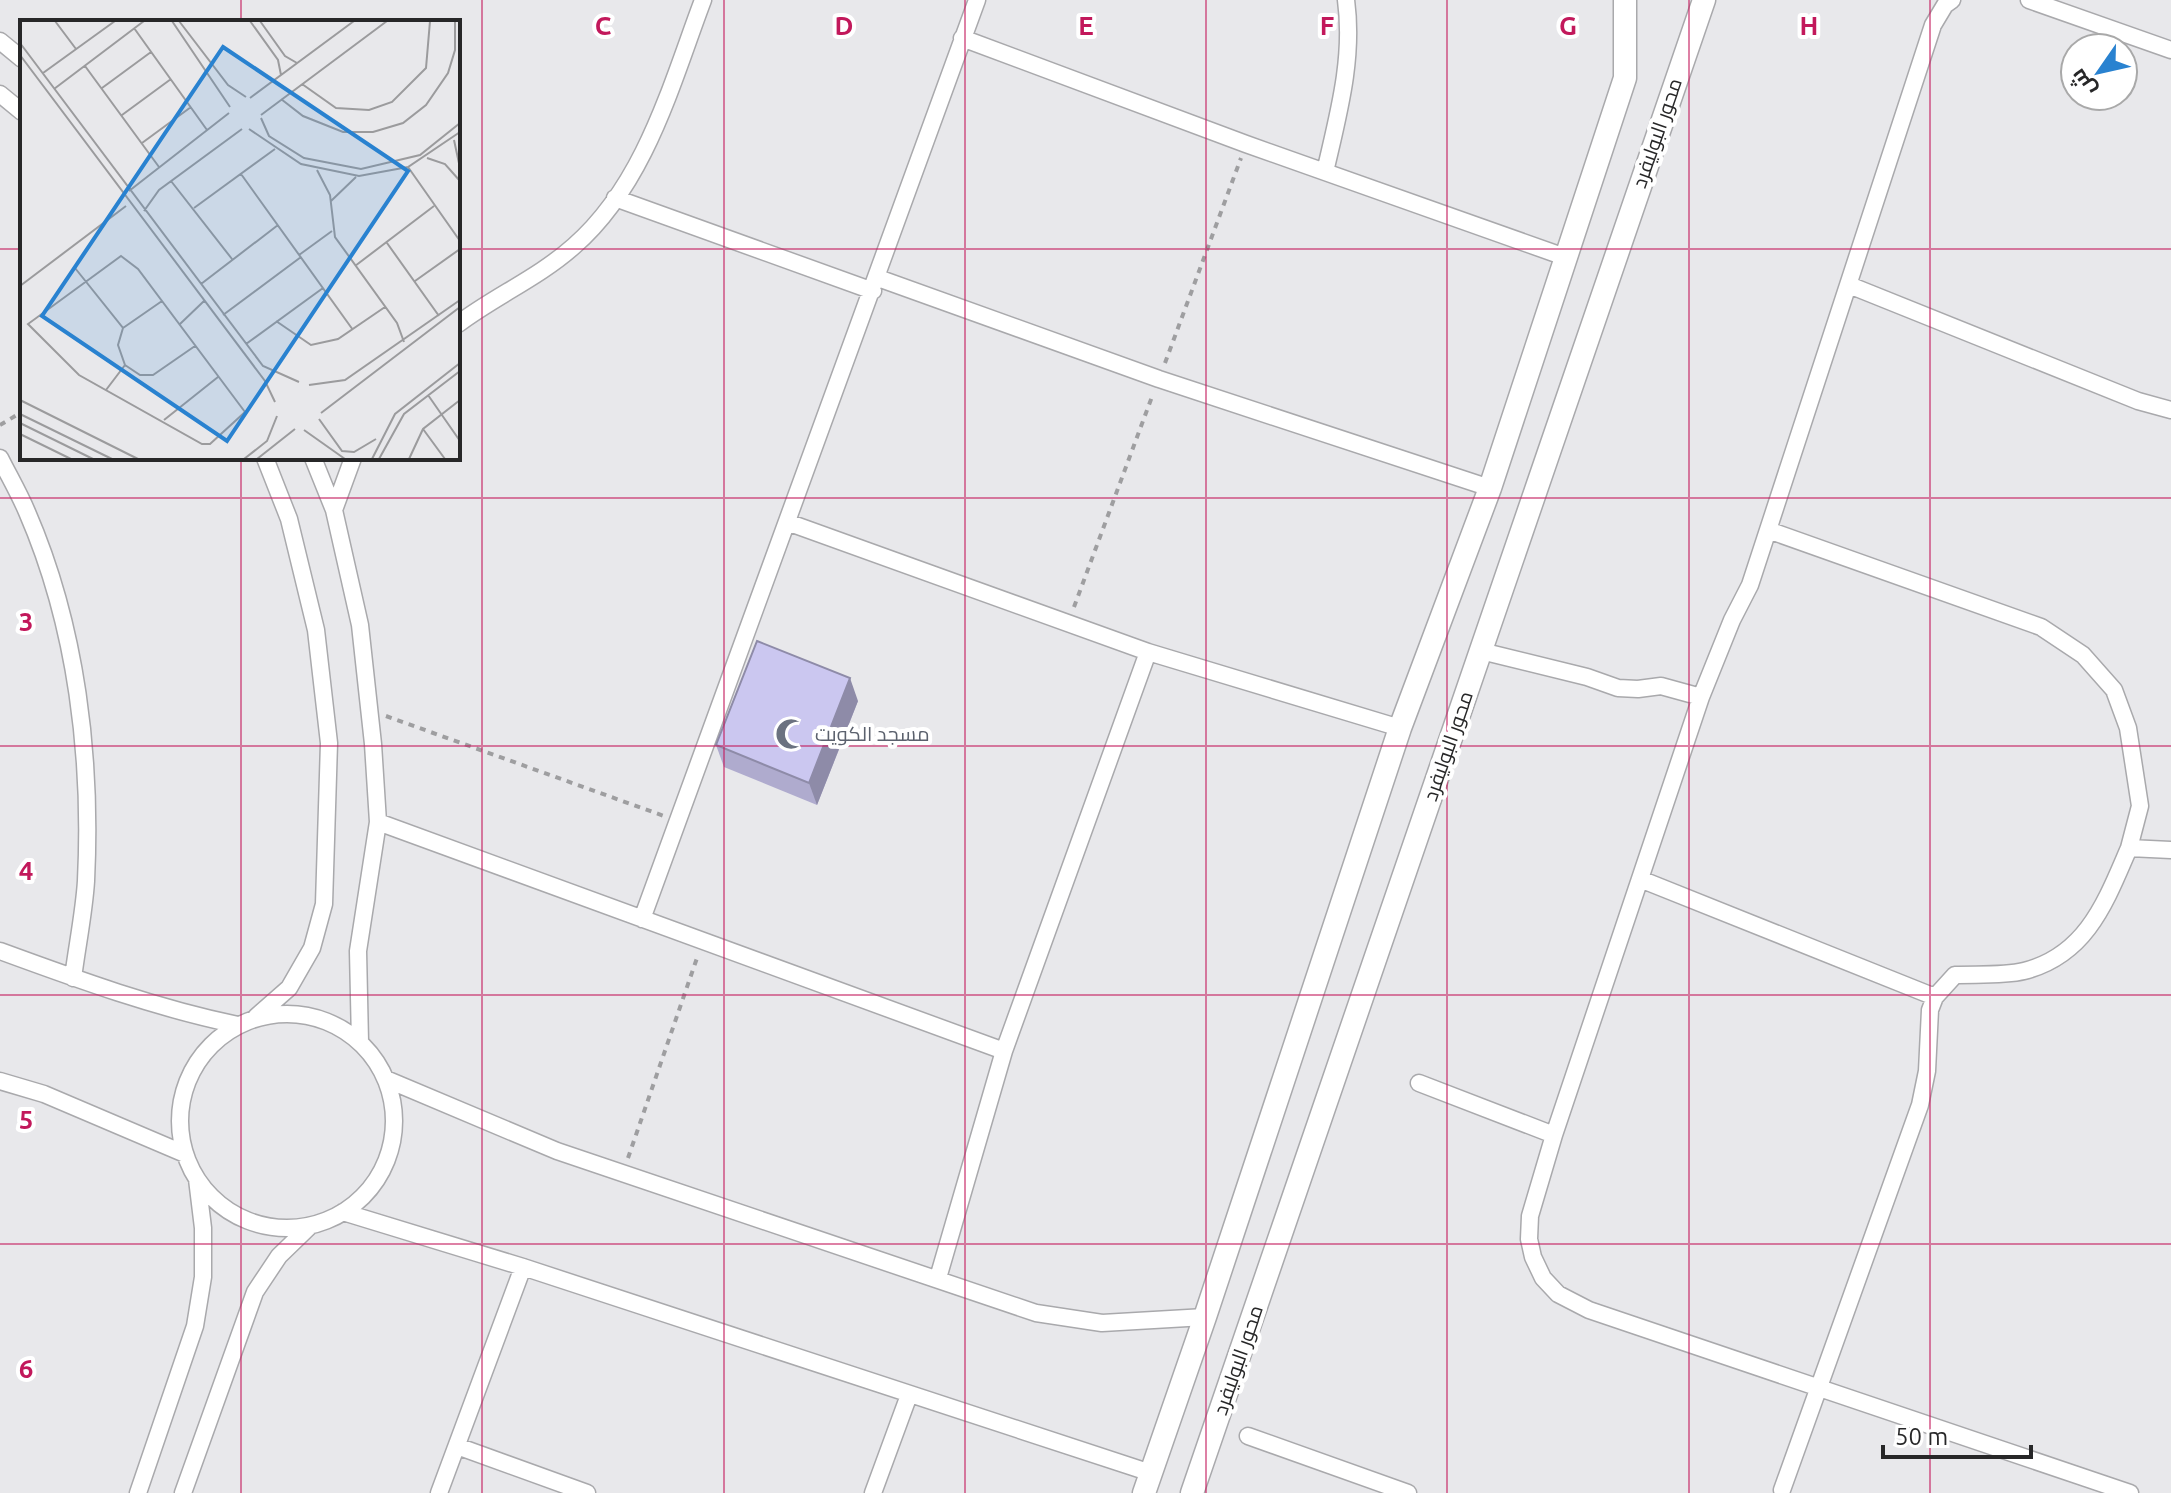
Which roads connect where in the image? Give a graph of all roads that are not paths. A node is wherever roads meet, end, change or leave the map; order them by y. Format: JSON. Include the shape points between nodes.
{"nodes":[{"id":1,"x":703,"y":0,"type":"edge"},
{"id":2,"x":977,"y":0,"type":"edge"},
{"id":3,"x":1346,"y":0,"type":"edge"},
{"id":4,"x":1625,"y":0,"type":"edge"},
{"id":5,"x":1704,"y":0,"type":"edge"},
{"id":6,"x":1952,"y":0,"type":"edge"},
{"id":7,"x":2029,"y":0,"type":"edge"},
{"id":8,"x":962,"y":38,"type":"junction"},
{"id":9,"x":0,"y":41,"type":"edge"},
{"id":10,"x":2171,"y":50,"type":"edge"},
{"id":11,"x":20,"y":57,"type":"edge"},
{"id":12,"x":0,"y":94,"type":"edge"},
{"id":13,"x":20,"y":110,"type":"edge"},
{"id":14,"x":1325,"y":172,"type":"junction"},
{"id":15,"x":615,"y":198,"type":"junction"},
{"id":16,"x":1565,"y":257,"type":"junction"},
{"id":17,"x":875,"y":285,"type":"junction"},
{"id":18,"x":1849,"y":285,"type":"junction"},
{"id":19,"x":462,"y":318,"type":"edge"},
{"id":20,"x":2171,"y":410,"type":"edge"},
{"id":21,"x":0,"y":458,"type":"edge"},
{"id":22,"x":266,"y":460,"type":"edge"},
{"id":23,"x":314,"y":460,"type":"edge"},
{"id":24,"x":352,"y":460,"type":"edge"},
{"id":25,"x":1490,"y":488,"type":"junction"},
{"id":26,"x":334,"y":510,"type":"junction"},
{"id":27,"x":787,"y":522,"type":"junction"},
{"id":28,"x":1768,"y":530,"type":"junction"},
{"id":29,"x":1481,"y":651,"type":"junction"},
{"id":30,"x":1148,"y":652,"type":"junction"},
{"id":31,"x":1701,"y":697,"type":"junction"},
{"id":32,"x":1400,"y":728,"type":"junction"},
{"id":33,"x":378,"y":822,"type":"junction"},
{"id":34,"x":2129,"y":848,"type":"junction"},
{"id":35,"x":2171,"y":850,"type":"edge"},
{"id":36,"x":1640,"y":879,"type":"junction"},
{"id":37,"x":642,"y":919,"type":"junction"},
{"id":38,"x":0,"y":951,"type":"edge"},
{"id":39,"x":73,"y":978,"type":"junction"},
{"id":40,"x":1935,"y":997,"type":"junction"},
{"id":41,"x":255,"y":1018,"type":"junction"},
{"id":42,"x":238,"y":1025,"type":"junction"},
{"id":43,"x":360,"y":1042,"type":"junction"},
{"id":44,"x":1004,"y":1051,"type":"junction"},
{"id":45,"x":386,"y":1079,"type":"junction"},
{"id":46,"x":0,"y":1081,"type":"edge"},
{"id":47,"x":1419,"y":1083,"type":"dead end"},
{"id":48,"x":1554,"y":1135,"type":"junction"},
{"id":49,"x":185,"y":1154,"type":"junction"},
{"id":50,"x":197,"y":1178,"type":"junction"},
{"id":51,"x":343,"y":1212,"type":"junction"},
{"id":52,"x":310,"y":1226,"type":"junction"},
{"id":53,"x":523,"y":1267,"type":"junction"},
{"id":54,"x":938,"y":1278,"type":"junction"},
{"id":55,"x":1205,"y":1317,"type":"junction"},
{"id":56,"x":1819,"y":1387,"type":"junction"},
{"id":57,"x":909,"y":1395,"type":"junction"},
{"id":58,"x":1248,"y":1436,"type":"dead end"},
{"id":59,"x":457,"y":1446,"type":"junction"},
{"id":60,"x":1147,"y":1483,"type":"edge"},
{"id":61,"x":1782,"y":1490,"type":"dead end"},
{"id":62,"x":138,"y":1493,"type":"edge"},
{"id":63,"x":183,"y":1493,"type":"edge"},
{"id":64,"x":439,"y":1493,"type":"edge"},
{"id":65,"x":587,"y":1493,"type":"edge"},
{"id":66,"x":873,"y":1493,"type":"edge"},
{"id":67,"x":1192,"y":1493,"type":"edge"},
{"id":68,"x":1408,"y":1493,"type":"edge"},
{"id":69,"x":2130,"y":1493,"type":"edge"}],
"edges":[{"from":1,"to":15,"type":"street","via":[[657,122]]},
{"from":2,"to":8,"type":"street"},
{"from":3,"to":14,"type":"street","via":[[1350,25],[1345,87]]},
{"from":4,"to":16,"type":"street","via":[[1625,78]]},
{"from":5,"to":29,"type":"street","name":"محور البوليفرد"},
{"from":6,"to":18,"type":"street","via":[[1933,25]]},
{"from":7,"to":10,"type":"street"},
{"from":8,"to":14,"type":"street"},
{"from":8,"to":17,"type":"street"},
{"from":9,"to":11,"type":"street"},
{"from":12,"to":13,"type":"street"},
{"from":14,"to":16,"type":"street"},
{"from":15,"to":17,"type":"street"},
{"from":15,"to":19,"type":"street","via":[[577,244],[539,275]]},
{"from":16,"to":25,"type":"street"},
{"from":17,"to":25,"type":"street"},
{"from":17,"to":27,"type":"street"},
{"from":18,"to":20,"type":"street"},
{"from":18,"to":28,"type":"street"},
{"from":21,"to":39,"type":"street","via":[[28,513],[58,603],[78,696],[87,790],[86,884]]},
{"from":22,"to":41,"type":"street","via":[[289,519],[316,630],[329,757],[324,904],[312,948],[289,988]]},
{"from":23,"to":26,"type":"street"},
{"from":24,"to":26,"type":"street"},
{"from":25,"to":32,"type":"street"},
{"from":26,"to":33,"type":"street","via":[[360,625]]},
{"from":27,"to":30,"type":"street"},
{"from":27,"to":37,"type":"street"},
{"from":28,"to":31,"type":"street"},
{"from":28,"to":34,"type":"street","via":[[2041,627],[2083,655],[2114,690],[2128,728],[2140,806]]},
{"from":29,"to":31,"type":"street","via":[[1618,688],[1661,686]]},
{"from":29,"to":67,"type":"street","name":"محور البوليفرد"},
{"from":30,"to":32,"type":"street"},
{"from":30,"to":44,"type":"street"},
{"from":31,"to":36,"type":"street"},
{"from":32,"to":55,"type":"street"},
{"from":33,"to":37,"type":"street"},
{"from":33,"to":43,"type":"street","via":[[358,951]]},
{"from":34,"to":35,"type":"street"},
{"from":34,"to":40,"type":"street","via":[[2092,927],[2061,954],[2022,972],[1955,975]]},
{"from":36,"to":40,"type":"street"},
{"from":36,"to":48,"type":"street"},
{"from":37,"to":44,"type":"street"},
{"from":38,"to":39,"type":"street"},
{"from":39,"to":42,"type":"street","via":[[179,1013]]},
{"from":40,"to":56,"type":"street","via":[[1920,1105]]},
{"from":41,"to":42,"type":"street"},
{"from":41,"to":43,"type":"street","via":[[310,1016]]},
{"from":42,"to":49,"type":"street","via":[[213,1043],[183,1094]]},
{"from":43,"to":45,"type":"street"},
{"from":44,"to":54,"type":"street"},
{"from":45,"to":51,"type":"street","via":[[394,1108],[393,1139],[384,1168],[367,1193]]},
{"from":45,"to":54,"type":"street","via":[[557,1151]]},
{"from":46,"to":49,"type":"street","via":[[69,1103]]},
{"from":47,"to":48,"type":"street"},
{"from":48,"to":56,"type":"street","via":[[1530,1216],[1529,1239],[1543,1278],[1558,1294],[1589,1310]]},
{"from":49,"to":50,"type":"street"},
{"from":50,"to":52,"type":"street","via":[[234,1214],[258,1224]]},
{"from":50,"to":62,"type":"street","via":[[203,1277],[195,1326]]},
{"from":51,"to":52,"type":"street"},
{"from":51,"to":53,"type":"street"},
{"from":52,"to":63,"type":"street","via":[[279,1256],[255,1292]]},
{"from":53,"to":57,"type":"street"},
{"from":53,"to":59,"type":"street"},
{"from":54,"to":55,"type":"street","via":[[1069,1320],[1124,1323]]},
{"from":55,"to":60,"type":"street"},
{"from":56,"to":61,"type":"street"},
{"from":56,"to":69,"type":"street"},
{"from":57,"to":60,"type":"street"},
{"from":57,"to":66,"type":"street"},
{"from":58,"to":68,"type":"street"},
{"from":59,"to":64,"type":"street"},
{"from":59,"to":65,"type":"street"}]}
